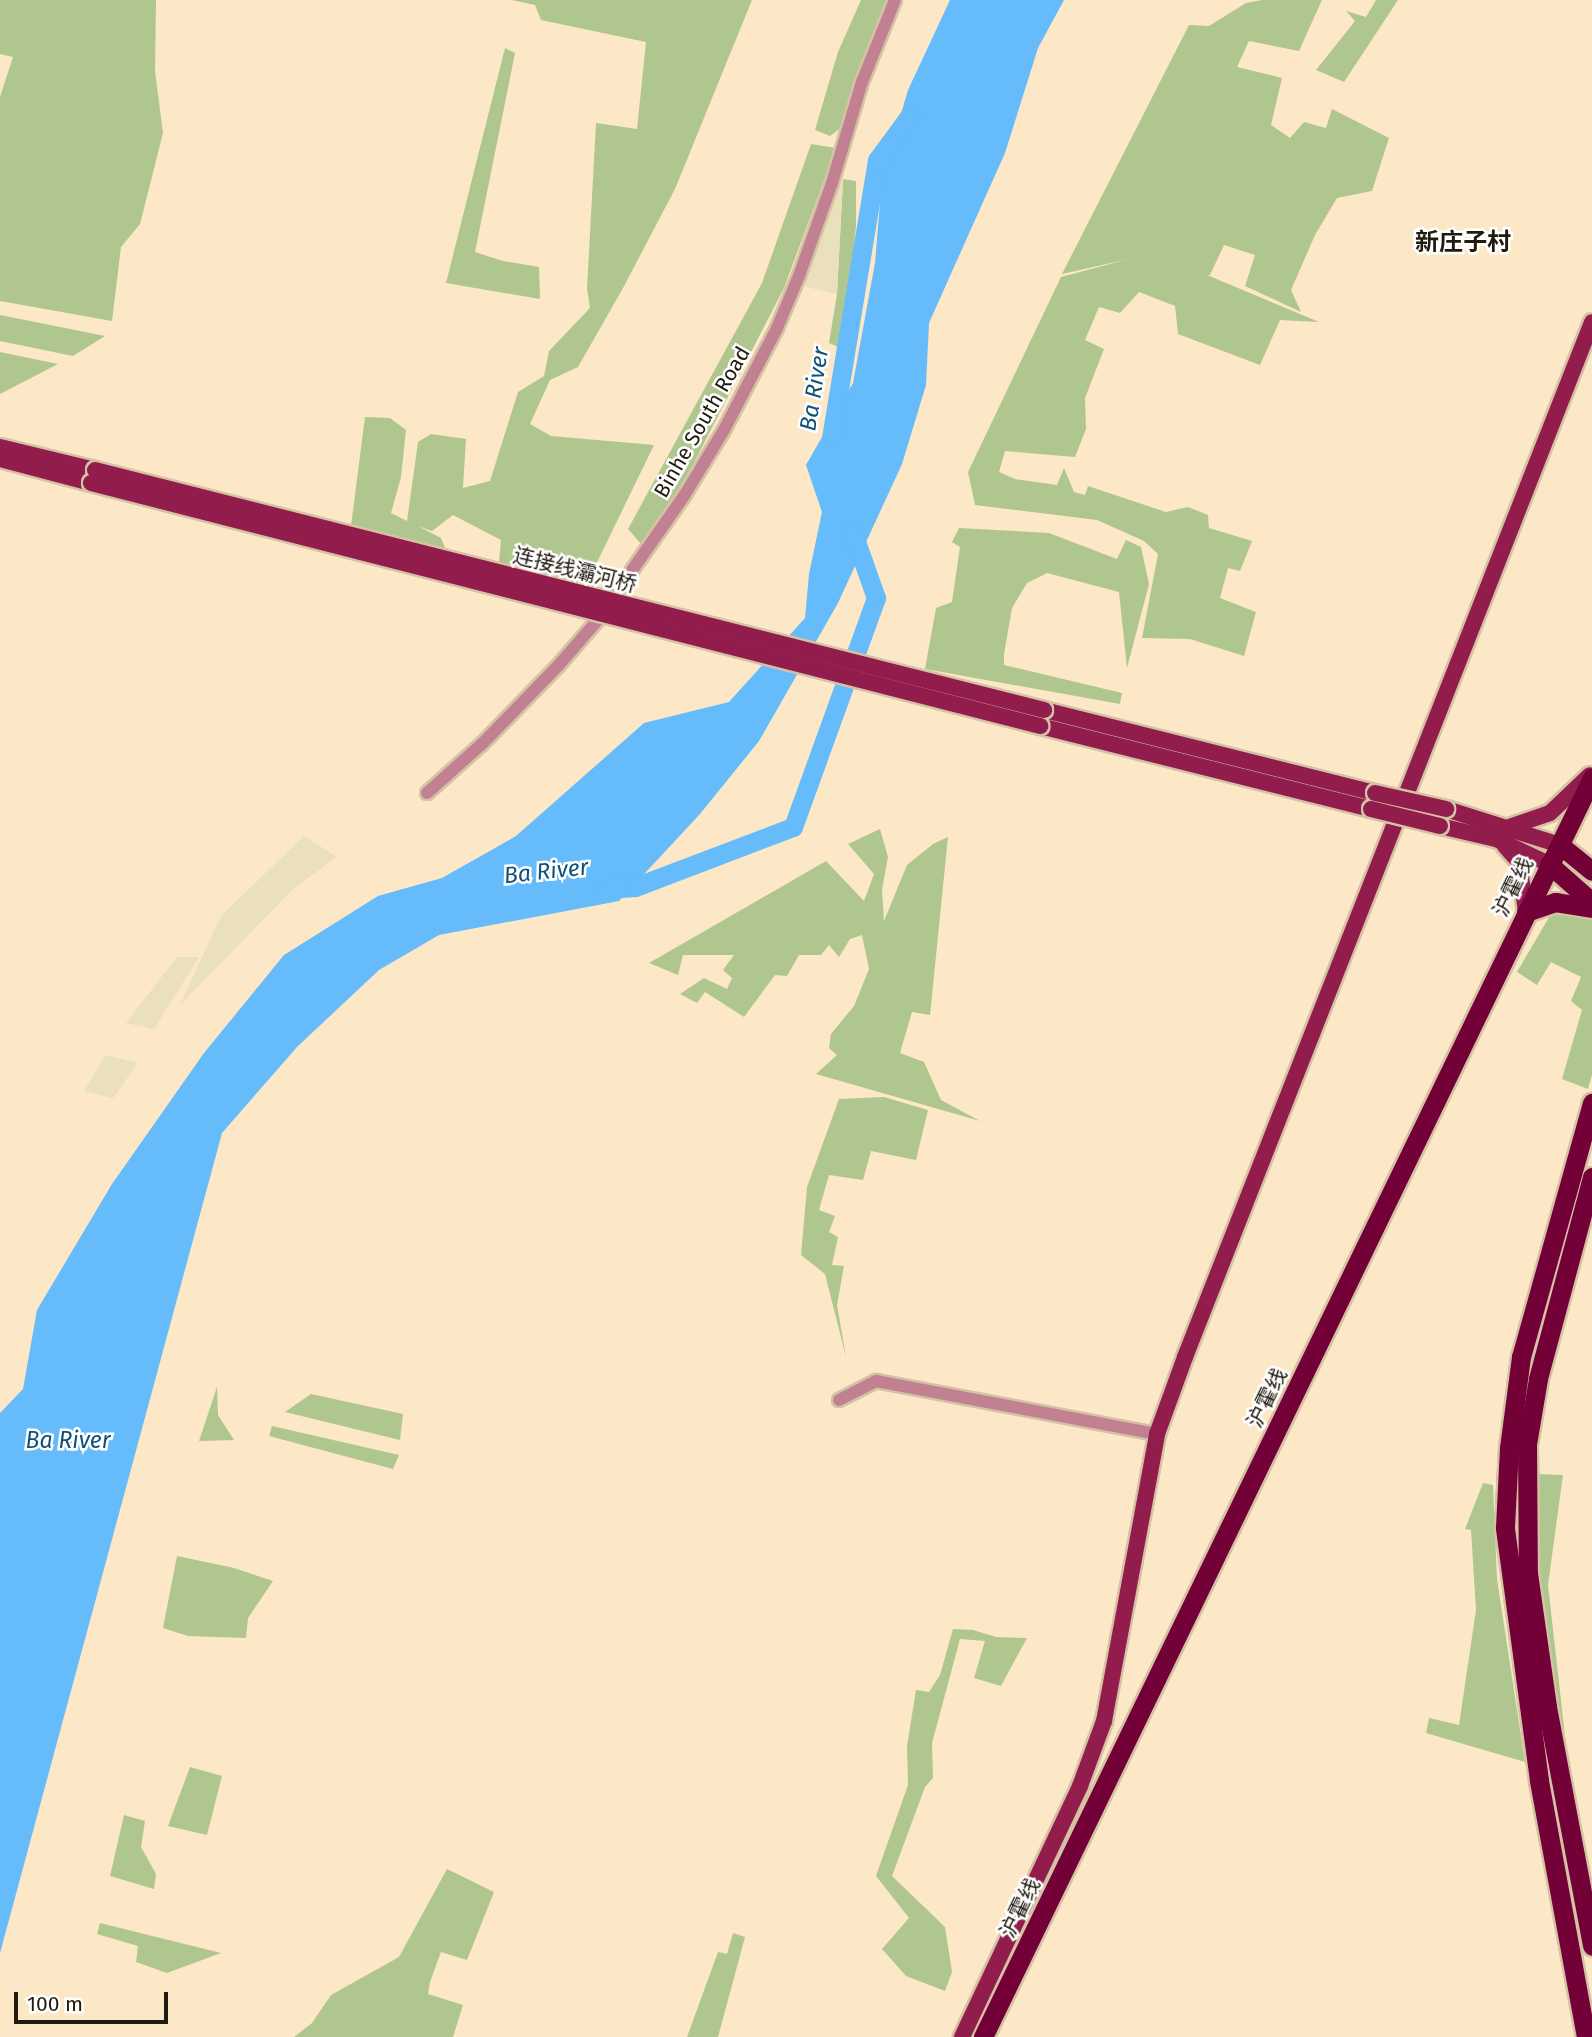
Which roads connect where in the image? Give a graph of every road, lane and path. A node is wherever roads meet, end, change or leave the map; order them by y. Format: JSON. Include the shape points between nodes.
{"nodes":[{"id":1,"x":895,"y":0,"type":"edge"},
{"id":2,"x":1592,"y":321,"type":"edge"},
{"id":3,"x":0,"y":447,"type":"edge"},
{"id":4,"x":0,"y":459,"type":"edge"},
{"id":5,"x":93,"y":476,"type":"junction"},
{"id":6,"x":1592,"y":776,"type":"edge"},
{"id":7,"x":427,"y":793,"type":"dead end"},
{"id":8,"x":1373,"y":801,"type":"junction"},
{"id":9,"x":1505,"y":834,"type":"junction"},
{"id":10,"x":1560,"y":845,"type":"junction"},
{"id":11,"x":1549,"y":864,"type":"junction"},
{"id":12,"x":1592,"y":871,"type":"edge"},
{"id":13,"x":1592,"y":905,"type":"edge"},
{"id":14,"x":1526,"y":912,"type":"junction"},
{"id":15,"x":1592,"y":1103,"type":"edge"},
{"id":16,"x":1592,"y":1177,"type":"edge"},
{"id":17,"x":839,"y":1401,"type":"dead end"},
{"id":18,"x":1157,"y":1434,"type":"junction"},
{"id":19,"x":1592,"y":1946,"type":"edge"},
{"id":20,"x":962,"y":2037,"type":"edge"},
{"id":21,"x":983,"y":2037,"type":"edge"},
{"id":22,"x":1586,"y":2037,"type":"edge"}],
"edges":[{"from":1,"to":7,"type":"street","name":"Binhe South Road","via":[[862,82],[799,276],[724,430],[596,622],[502,724]]},
{"from":2,"to":18,"type":"main road"},
{"from":3,"to":5,"type":"main road"},
{"from":4,"to":5,"type":"main road"},
{"from":5,"to":8,"type":"main road","name":"连接线灞河桥","bridge":true},
{"from":6,"to":9,"type":"main road","via":[[1549,813]]},
{"from":6,"to":10,"type":"highway","name":"沪霍线"},
{"from":8,"to":9,"type":"main road","bridge":true,"via":[[1440,826]]},
{"from":8,"to":9,"type":"main road","bridge":true,"via":[[1446,809]]},
{"from":9,"to":10,"type":"main road"},
{"from":9,"to":11,"type":"main road"},
{"from":9,"to":14,"type":"main road","via":[[1519,862]]},
{"from":10,"to":11,"type":"highway","name":"沪霍线"},
{"from":10,"to":12,"type":"highway"},
{"from":11,"to":13,"type":"highway"},
{"from":11,"to":14,"type":"highway","name":"沪霍线"},
{"from":13,"to":14,"type":"highway","via":[[1555,902]]},
{"from":14,"to":21,"type":"highway","name":"沪霍线"},
{"from":15,"to":22,"type":"highway","via":[[1521,1357],[1505,1527],[1539,1780]]},
{"from":16,"to":19,"type":"highway","via":[[1538,1379],[1527,1444],[1528,1573]]},
{"from":17,"to":18,"type":"street","via":[[876,1381]]},
{"from":18,"to":20,"type":"main road","via":[[1104,1721],[1080,1786]]}]}
